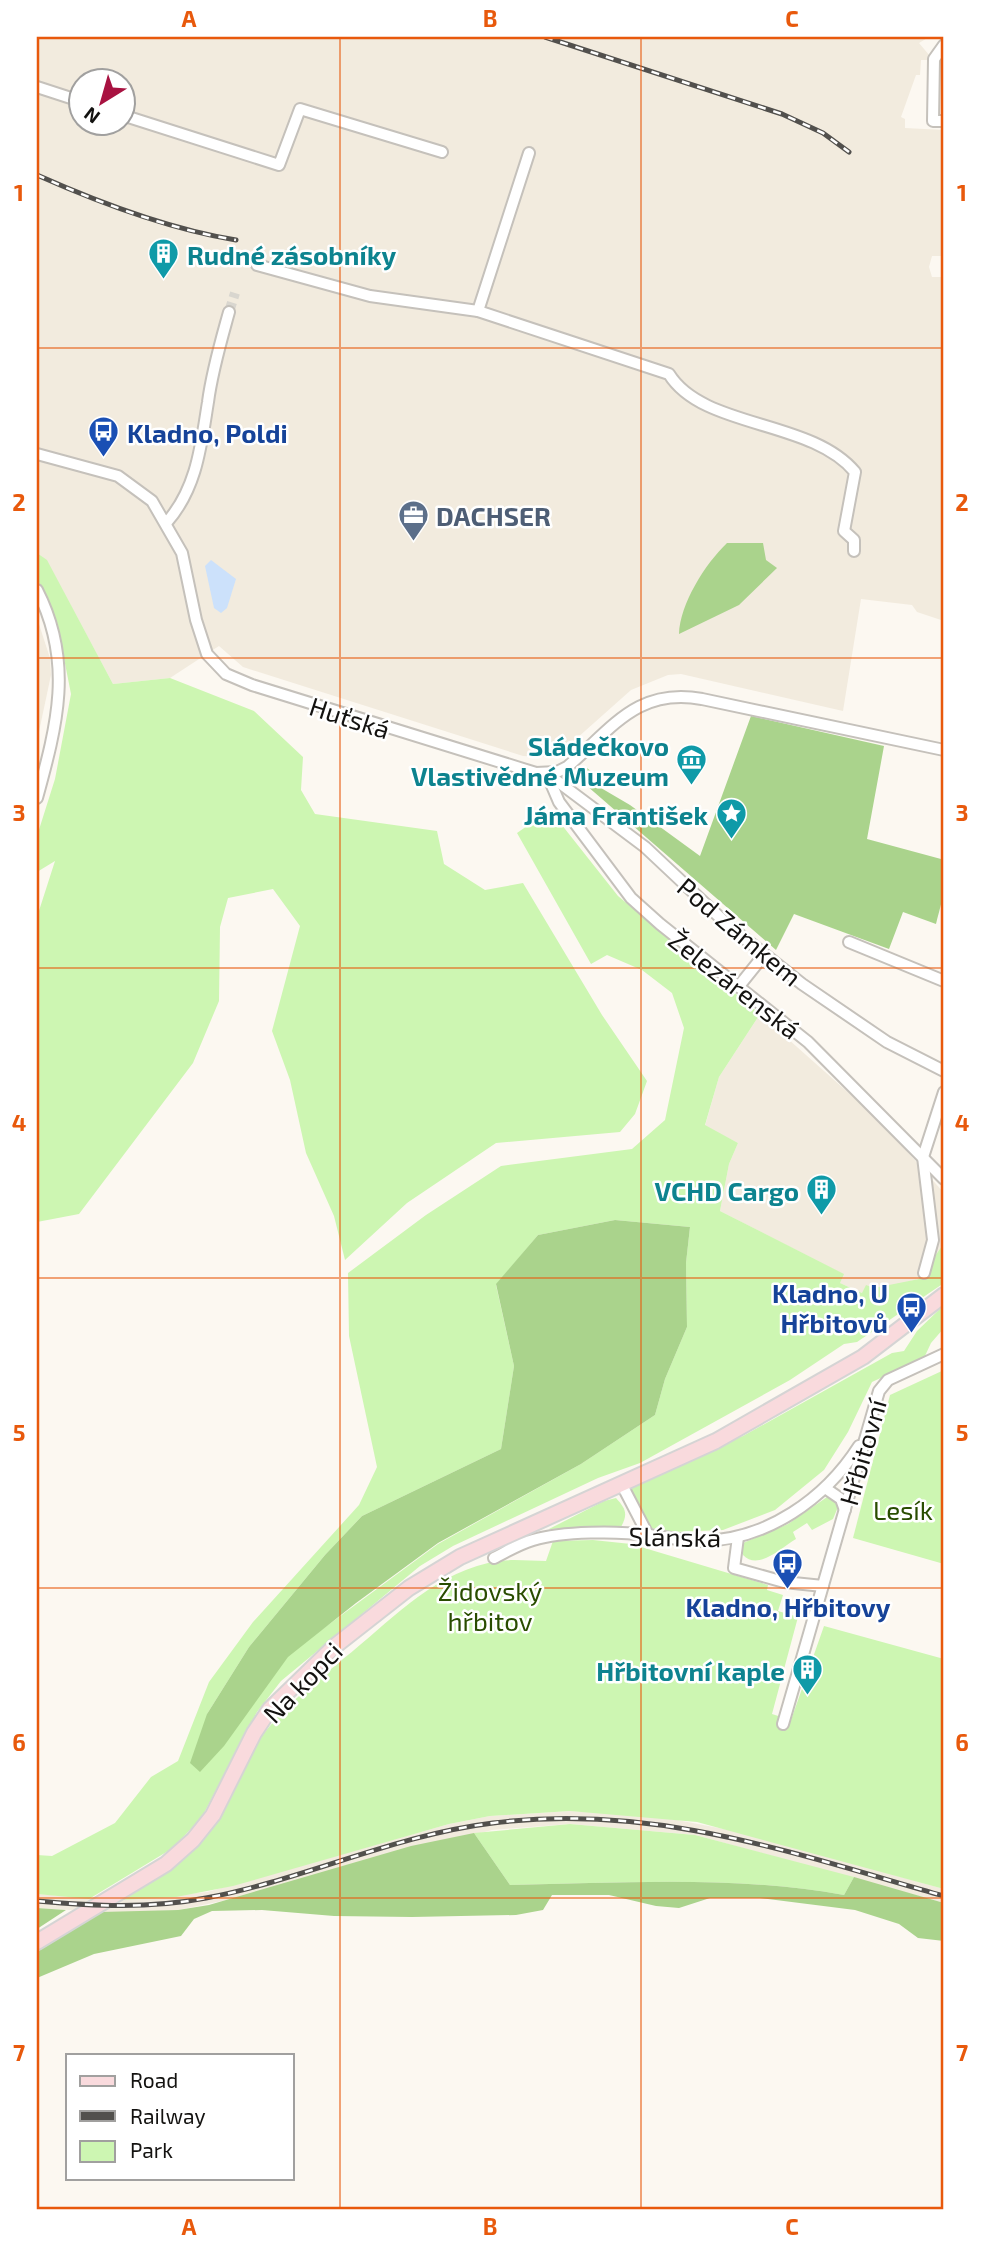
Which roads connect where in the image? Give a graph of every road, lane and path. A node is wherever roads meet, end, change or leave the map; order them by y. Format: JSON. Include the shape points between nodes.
{"nodes":[{"id":1,"x":944,"y":46,"type":"edge"},
{"id":2,"x":37,"y":87,"type":"edge"},
{"id":3,"x":66,"y":96,"type":"edge"},
{"id":4,"x":136,"y":119,"type":"edge"},
{"id":5,"x":939,"y":121,"type":"edge"},
{"id":6,"x":442,"y":152,"type":"dead end"},
{"id":7,"x":529,"y":153,"type":"dead end"},
{"id":8,"x":257,"y":265,"type":"dead end"},
{"id":9,"x":478,"y":311,"type":"junction"},
{"id":10,"x":229,"y":312,"type":"tunnel mouth"},
{"id":11,"x":37,"y":454,"type":"edge"},
{"id":12,"x":167,"y":522,"type":"junction"},
{"id":13,"x":854,"y":551,"type":"dead end"},
{"id":14,"x":37,"y":590,"type":"edge"},
{"id":15,"x":944,"y":750,"type":"edge"},
{"id":16,"x":547,"y":774,"type":"junction"},
{"id":17,"x":37,"y":798,"type":"edge"},
{"id":18,"x":849,"y":942,"type":"dead end"},
{"id":19,"x":764,"y":955,"type":"junction"},
{"id":20,"x":944,"y":981,"type":"edge"},
{"id":21,"x":739,"y":986,"type":"junction"},
{"id":22,"x":944,"y":1071,"type":"edge"},
{"id":23,"x":944,"y":1092,"type":"edge"},
{"id":24,"x":923,"y":1157,"type":"junction"},
{"id":25,"x":944,"y":1179,"type":"edge"},
{"id":26,"x":924,"y":1273,"type":"dead end"},
{"id":27,"x":944,"y":1295,"type":"edge"},
{"id":28,"x":944,"y":1354,"type":"edge"},
{"id":29,"x":863,"y":1437,"type":"junction"},
{"id":30,"x":621,"y":1483,"type":"junction"},
{"id":31,"x":825,"y":1488,"type":"junction"},
{"id":32,"x":845,"y":1510,"type":"junction"},
{"id":33,"x":649,"y":1535,"type":"junction"},
{"id":34,"x":738,"y":1537,"type":"junction"},
{"id":35,"x":494,"y":1558,"type":"dead end"},
{"id":36,"x":823,"y":1586,"type":"junction"},
{"id":37,"x":783,"y":1724,"type":"dead end"},
{"id":38,"x":37,"y":1942,"type":"edge"}],
"edges":[{"from":1,"to":5,"type":"street","via":[[934,59]]},
{"from":2,"to":3,"type":"street"},
{"from":4,"to":6,"type":"street","via":[[279,165],[300,109]]},
{"from":7,"to":9,"type":"street"},
{"from":8,"to":9,"type":"street","via":[[370,296]]},
{"from":9,"to":13,"type":"street","via":[[670,374],[689,398],[839,456],[855,472],[844,531],[854,540]]},
{"from":10,"to":12,"type":"street","via":[[187,497]]},
{"from":11,"to":12,"type":"street","name":"Huťská","via":[[118,476],[152,501]]},
{"from":12,"to":16,"type":"street","name":"Huťská","via":[[182,553],[202,645],[213,664],[226,674],[499,763]]},
{"from":14,"to":17,"type":"street","via":[[61,680]]},
{"from":15,"to":16,"type":"street","via":[[671,696],[643,703],[567,768]]},
{"from":16,"to":19,"type":"street","name":"Pod Zámkem","via":[[645,847]]},
{"from":16,"to":21,"type":"street","name":"Železárenská","via":[[559,802],[631,898]]},
{"from":18,"to":20,"type":"street"},
{"from":19,"to":21,"type":"street"},
{"from":19,"to":22,"type":"street","name":"Pod Zámkem","via":[[887,1042]]},
{"from":21,"to":24,"type":"street","name":"Železárenská","via":[[808,1042]]},
{"from":23,"to":24,"type":"street"},
{"from":24,"to":25,"type":"street","name":"Železárenská"},
{"from":24,"to":26,"type":"street","via":[[933,1240]]},
{"from":27,"to":30,"type":"main road","name":"Slánská","via":[[863,1357],[716,1441]]},
{"from":28,"to":29,"type":"street","name":"Hřbitovní","via":[[885,1382]]},
{"from":29,"to":31,"type":"street","name":"Slánská","via":[[849,1462]]},
{"from":29,"to":32,"type":"street","name":"Hřbitovní"},
{"from":30,"to":33,"type":"street"},
{"from":30,"to":38,"type":"main road","name":"Na kopci","via":[[460,1557],[388,1604],[335,1646],[271,1709],[213,1815],[193,1840],[166,1864]]},
{"from":31,"to":32,"type":"street","via":[[841,1499]]},
{"from":31,"to":34,"type":"street","name":"Slánská","via":[[785,1518]]},
{"from":32,"to":36,"type":"street","name":"Hřbitovní"},
{"from":33,"to":34,"type":"street","name":"Slánská","via":[[701,1541]]},
{"from":33,"to":35,"type":"street","name":"Slánská","via":[[533,1540]]},
{"from":34,"to":36,"type":"street","via":[[734,1568],[784,1582]]},
{"from":36,"to":37,"type":"street","name":"Hřbitovní"}]}
